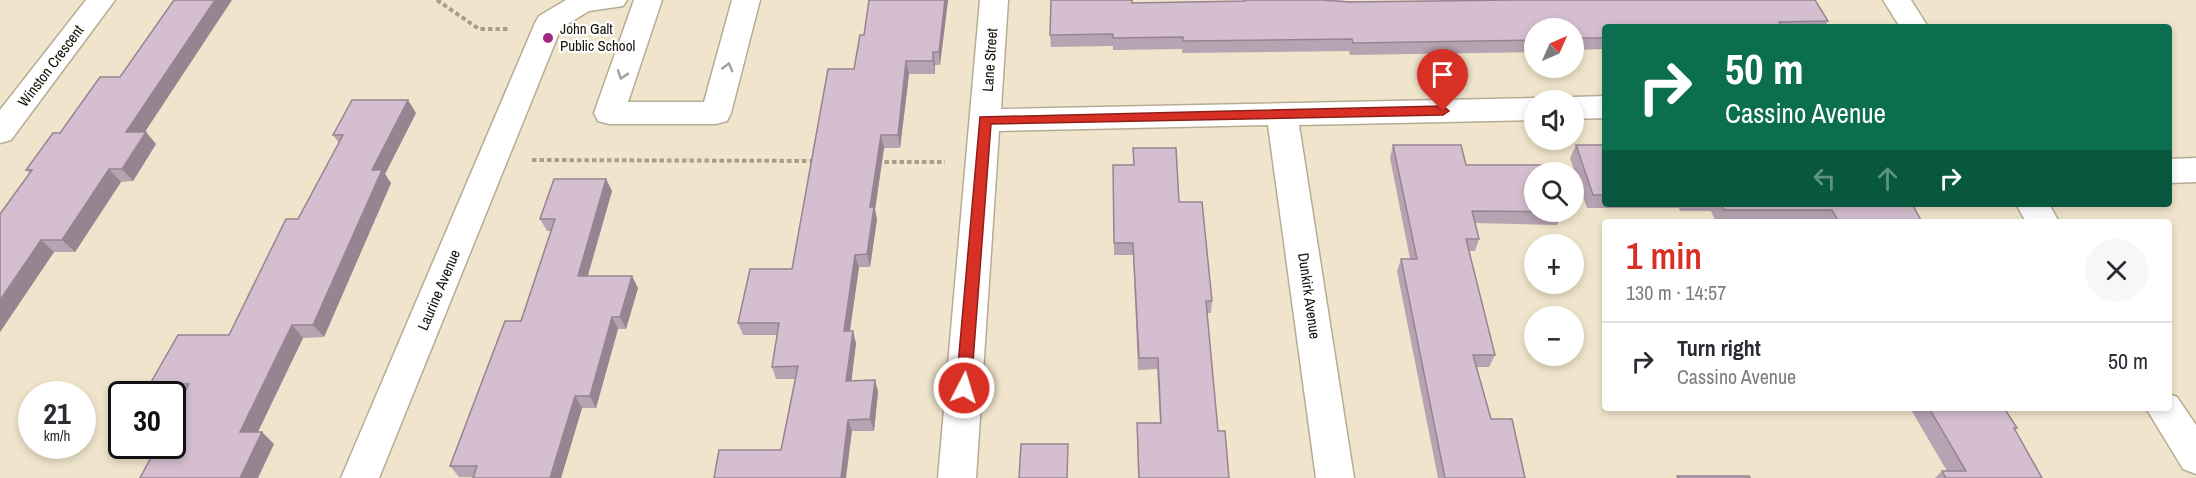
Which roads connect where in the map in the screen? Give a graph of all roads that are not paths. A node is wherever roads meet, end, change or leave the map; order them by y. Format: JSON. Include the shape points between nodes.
{"nodes":[{"id":1,"x":101,"y":0,"type":"edge"},
{"id":2,"x":613,"y":0,"type":"edge"},
{"id":3,"x":648,"y":0,"type":"edge"},
{"id":4,"x":746,"y":0,"type":"edge"},
{"id":5,"x":994,"y":0,"type":"edge"},
{"id":6,"x":1897,"y":0,"type":"edge"},
{"id":7,"x":1912,"y":24,"type":"edge"},
{"id":8,"x":1602,"y":107,"type":"edge"},
{"id":9,"x":1584,"y":108,"type":"edge"},
{"id":10,"x":1524,"y":109,"type":"edge"},
{"id":11,"x":1282,"y":115,"type":"junction"},
{"id":12,"x":985,"y":120,"type":"junction"},
{"id":13,"x":0,"y":132,"type":"edge"},
{"id":14,"x":2196,"y":170,"type":"edge"},
{"id":15,"x":2172,"y":171,"type":"edge"},
{"id":16,"x":2166,"y":411,"type":"edge"},
{"id":17,"x":2196,"y":457,"type":"edge"},
{"id":18,"x":360,"y":478,"type":"edge"},
{"id":19,"x":957,"y":478,"type":"edge"},
{"id":20,"x":1335,"y":478,"type":"edge"}],
"edges":[{"from":1,"to":13,"type":"street","name":"Winston Crescent"},
{"from":2,"to":18,"type":"street","name":"Laurine Avenue","via":[[582,3],[549,23]]},
{"from":3,"to":4,"type":"street","one_way":true,"via":[[609,113],[716,113]]},
{"from":5,"to":12,"type":"street","name":"Lane Street"},
{"from":6,"to":7,"type":"street"},
{"from":8,"to":9,"type":"street"},
{"from":10,"to":11,"type":"street"},
{"from":11,"to":12,"type":"street"},
{"from":11,"to":20,"type":"street","name":"Dunkirk Avenue"},
{"from":12,"to":19,"type":"street","name":"Lane Street"},
{"from":14,"to":15,"type":"street"},
{"from":16,"to":17,"type":"street"}]}
